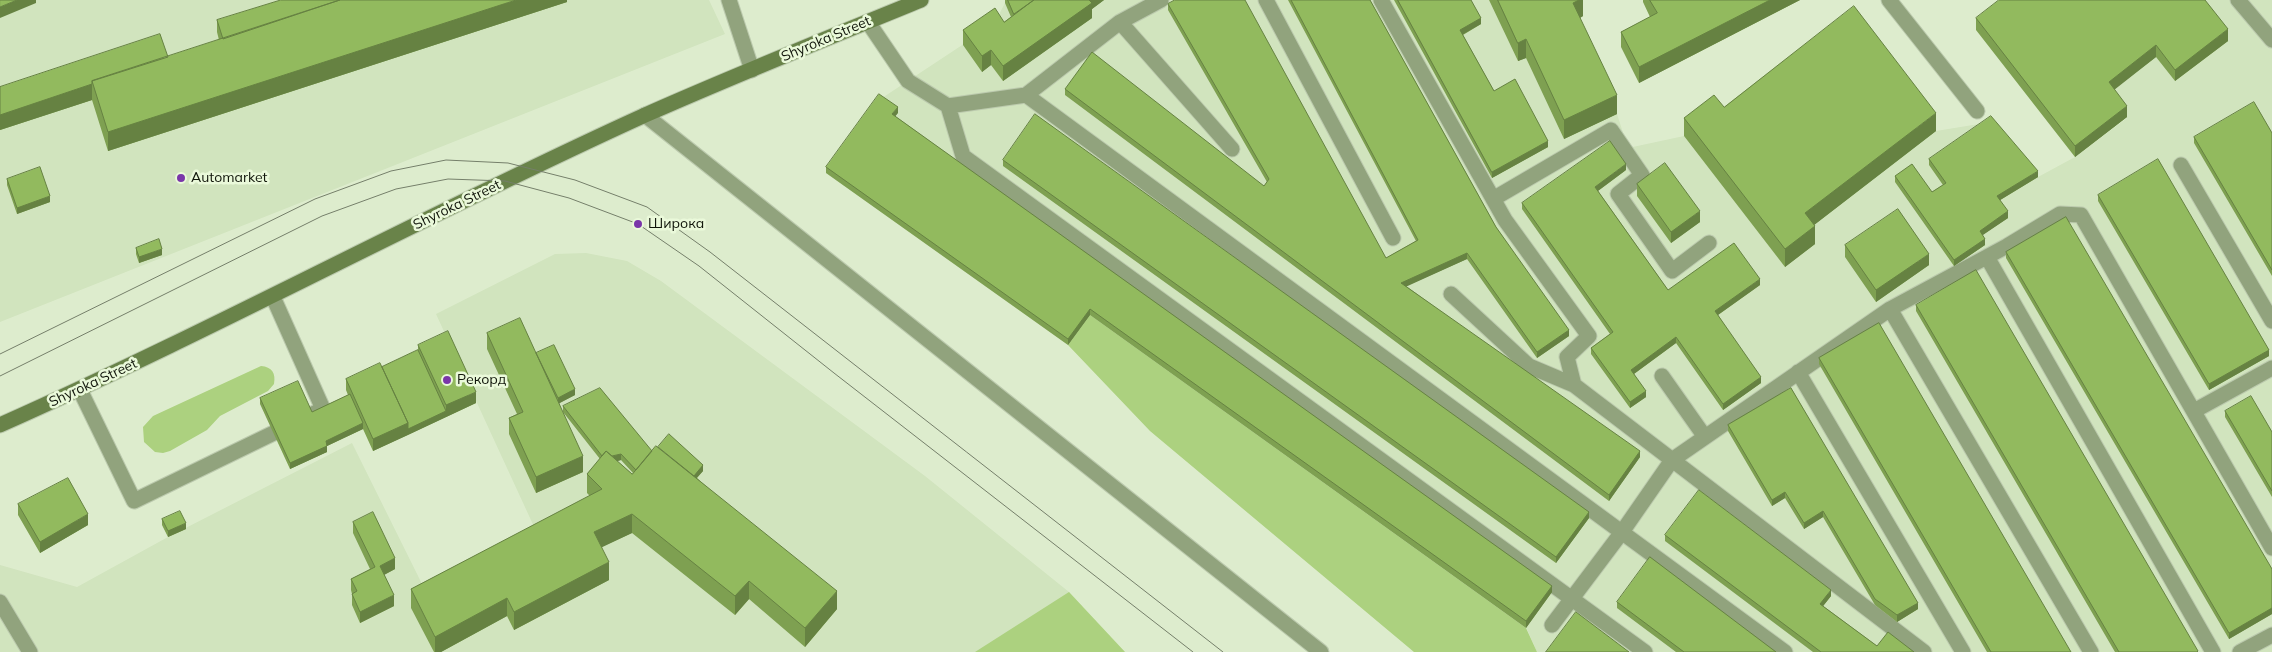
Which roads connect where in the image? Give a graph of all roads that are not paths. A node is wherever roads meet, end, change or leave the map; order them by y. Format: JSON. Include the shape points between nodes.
{"nodes":[{"id":1,"x":729,"y":0,"type":"edge"},
{"id":2,"x":921,"y":0,"type":"edge"},
{"id":3,"x":1161,"y":0,"type":"edge"},
{"id":4,"x":1266,"y":0,"type":"edge"},
{"id":5,"x":1381,"y":0,"type":"edge"},
{"id":6,"x":1889,"y":0,"type":"edge"},
{"id":7,"x":2238,"y":0,"type":"edge"},
{"id":8,"x":868,"y":22,"type":"junction"},
{"id":9,"x":1120,"y":22,"type":"junction"},
{"id":10,"x":2272,"y":40,"type":"edge"},
{"id":11,"x":752,"y":70,"type":"junction"},
{"id":12,"x":1026,"y":95,"type":"junction"},
{"id":13,"x":948,"y":106,"type":"junction"},
{"id":14,"x":1977,"y":111,"type":"dead end"},
{"id":15,"x":644,"y":115,"type":"junction"},
{"id":16,"x":1232,"y":149,"type":"dead end"},
{"id":17,"x":2181,"y":165,"type":"dead end"},
{"id":18,"x":1493,"y":199,"type":"junction"},
{"id":19,"x":1393,"y":238,"type":"dead end"},
{"id":20,"x":1709,"y":243,"type":"dead end"},
{"id":21,"x":1987,"y":257,"type":"junction"},
{"id":22,"x":1451,"y":294,"type":"dead end"},
{"id":23,"x":273,"y":297,"type":"junction"},
{"id":24,"x":1890,"y":309,"type":"junction"},
{"id":25,"x":2272,"y":320,"type":"edge"},
{"id":26,"x":2272,"y":368,"type":"edge"},
{"id":27,"x":1798,"y":372,"type":"junction"},
{"id":28,"x":1662,"y":376,"type":"dead end"},
{"id":29,"x":1574,"y":385,"type":"junction"},
{"id":30,"x":80,"y":390,"type":"junction"},
{"id":31,"x":2194,"y":411,"type":"junction"},
{"id":32,"x":0,"y":425,"type":"edge"},
{"id":33,"x":1705,"y":437,"type":"junction"},
{"id":34,"x":1672,"y":460,"type":"junction"},
{"id":35,"x":1622,"y":532,"type":"junction"},
{"id":36,"x":2272,"y":548,"type":"edge"},
{"id":37,"x":1573,"y":599,"type":"junction"},
{"id":38,"x":0,"y":602,"type":"edge"},
{"id":39,"x":1552,"y":625,"type":"dead end"},
{"id":40,"x":2272,"y":634,"type":"edge"},
{"id":41,"x":30,"y":652,"type":"edge"},
{"id":42,"x":1321,"y":652,"type":"edge"},
{"id":43,"x":1645,"y":652,"type":"edge"},
{"id":44,"x":1785,"y":652,"type":"edge"},
{"id":45,"x":1924,"y":652,"type":"edge"},
{"id":46,"x":1963,"y":652,"type":"edge"},
{"id":47,"x":2091,"y":652,"type":"edge"},
{"id":48,"x":2213,"y":652,"type":"edge"},
{"id":49,"x":2240,"y":652,"type":"edge"}],
"edges":[{"from":1,"to":11,"type":"street"},
{"from":2,"to":8,"type":"street","name":"Shyroka Street"},
{"from":3,"to":9,"type":"street"},
{"from":4,"to":19,"type":"street"},
{"from":5,"to":18,"type":"street"},
{"from":6,"to":14,"type":"street"},
{"from":7,"to":10,"type":"street"},
{"from":8,"to":11,"type":"street","name":"Shyroka Street"},
{"from":8,"to":13,"type":"street","via":[[908,81]]},
{"from":9,"to":12,"type":"street"},
{"from":9,"to":16,"type":"street"},
{"from":11,"to":15,"type":"street","name":"Shyroka Street"},
{"from":12,"to":13,"type":"street"},
{"from":12,"to":35,"type":"street"},
{"from":13,"to":37,"type":"street","via":[[963,156]]},
{"from":15,"to":23,"type":"street","name":"Shyroka Street"},
{"from":15,"to":42,"type":"street"},
{"from":17,"to":25,"type":"street"},
{"from":18,"to":20,"type":"street","via":[[1611,130],[1642,175],[1618,194],[1672,271]]},
{"from":18,"to":29,"type":"street","via":[[1589,336],[1567,357]]},
{"from":21,"to":24,"type":"street"},
{"from":21,"to":31,"type":"street","via":[[2060,214],[2081,215]]},
{"from":21,"to":48,"type":"street"},
{"from":22,"to":29,"type":"street","via":[[1529,366]]},
{"from":23,"to":30,"type":"street","name":"Shyroka Street"},
{"from":23,"to":30,"type":"street","via":[[323,409],[134,501]]},
{"from":24,"to":27,"type":"street"},
{"from":24,"to":47,"type":"street"},
{"from":26,"to":31,"type":"street"},
{"from":27,"to":33,"type":"street"},
{"from":27,"to":46,"type":"street"},
{"from":28,"to":33,"type":"street"},
{"from":29,"to":34,"type":"street"},
{"from":30,"to":32,"type":"street","name":"Shyroka Street"},
{"from":31,"to":36,"type":"street"},
{"from":33,"to":34,"type":"street"},
{"from":34,"to":35,"type":"street"},
{"from":34,"to":45,"type":"street"},
{"from":35,"to":37,"type":"street"},
{"from":35,"to":44,"type":"street"},
{"from":37,"to":39,"type":"street"},
{"from":37,"to":43,"type":"street"},
{"from":38,"to":41,"type":"street"},
{"from":40,"to":49,"type":"street"}]}
